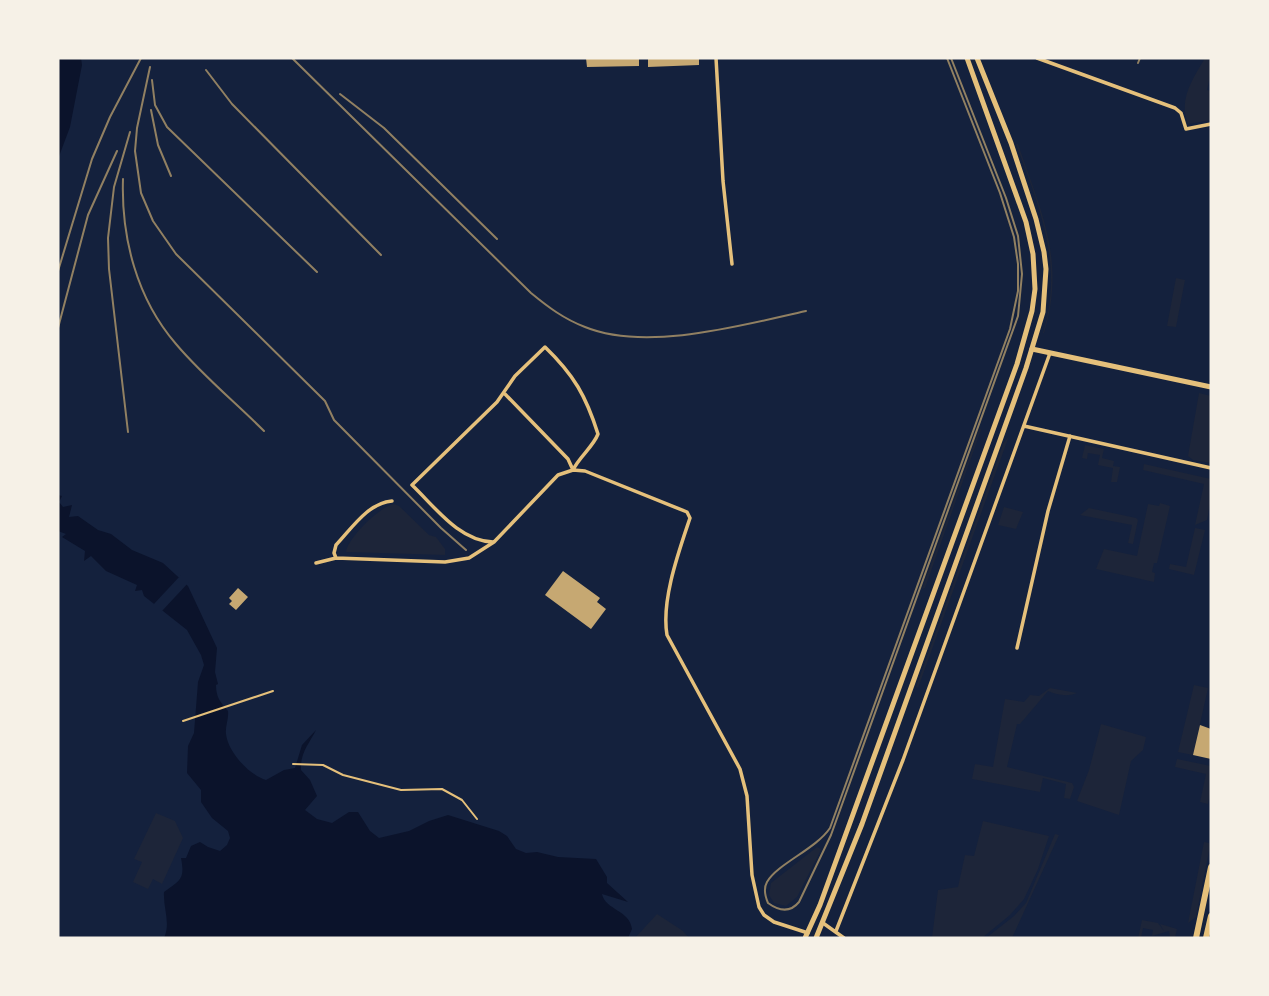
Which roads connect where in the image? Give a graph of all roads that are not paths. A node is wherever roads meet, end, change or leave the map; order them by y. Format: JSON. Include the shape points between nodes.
{"nodes":[{"id":1,"x":716,"y":58,"type":"edge"},
{"id":2,"x":967,"y":58,"type":"edge"},
{"id":3,"x":977,"y":58,"type":"edge"},
{"id":4,"x":1037,"y":58,"type":"edge"},
{"id":5,"x":1211,"y":124,"type":"edge"},
{"id":6,"x":733,"y":264,"type":"dead end"},
{"id":7,"x":1022,"y":349,"type":"junction"},
{"id":8,"x":1032,"y":349,"type":"junction"},
{"id":9,"x":1050,"y":353,"type":"junction"},
{"id":10,"x":1211,"y":387,"type":"edge"},
{"id":11,"x":504,"y":393,"type":"junction"},
{"id":12,"x":1024,"y":426,"type":"junction"},
{"id":13,"x":1070,"y":436,"type":"junction"},
{"id":14,"x":1211,"y":468,"type":"edge"},
{"id":15,"x":573,"y":470,"type":"junction"},
{"id":16,"x":392,"y":501,"type":"dead end"},
{"id":17,"x":495,"y":542,"type":"junction"},
{"id":18,"x":336,"y":558,"type":"junction"},
{"id":19,"x":316,"y":563,"type":"dead end"},
{"id":20,"x":1017,"y":648,"type":"dead end"},
{"id":21,"x":1211,"y":867,"type":"edge"},
{"id":22,"x":1211,"y":916,"type":"edge"},
{"id":23,"x":822,"y":923,"type":"junction"},
{"id":24,"x":836,"y":931,"type":"junction"},
{"id":25,"x":807,"y":936,"type":"edge"},
{"id":26,"x":816,"y":938,"type":"edge"},
{"id":27,"x":844,"y":938,"type":"edge"},
{"id":28,"x":1196,"y":938,"type":"edge"},
{"id":29,"x":1206,"y":938,"type":"edge"}],
"edges":[{"from":1,"to":6,"type":"street"},
{"from":2,"to":7,"type":"main road","via":[[1022,210],[1033,254],[1035,289]]},
{"from":3,"to":8,"type":"main road","via":[[1011,143],[1042,243],[1045,290]]},
{"from":4,"to":5,"type":"street","via":[[1175,108],[1186,129]]},
{"from":7,"to":8,"type":"main road"},
{"from":7,"to":25,"type":"main road"},
{"from":8,"to":9,"type":"main road"},
{"from":8,"to":23,"type":"main road","via":[[862,824]]},
{"from":9,"to":10,"type":"main road"},
{"from":9,"to":12,"type":"street"},
{"from":11,"to":15,"type":"street","via":[[568,459]]},
{"from":11,"to":15,"type":"street","via":[[545,346],[557,358],[586,397],[597,437]]},
{"from":11,"to":17,"type":"street","via":[[412,485],[461,532]]},
{"from":12,"to":13,"type":"street"},
{"from":12,"to":24,"type":"street"},
{"from":13,"to":14,"type":"street"},
{"from":13,"to":20,"type":"street"},
{"from":15,"to":17,"type":"street","via":[[558,475]]},
{"from":15,"to":25,"type":"street","via":[[682,509],[690,518],[667,607],[667,635],[740,769],[759,907],[774,922]]},
{"from":16,"to":18,"type":"street","via":[[370,509],[335,547]]},
{"from":17,"to":18,"type":"street","via":[[474,556],[453,562]]},
{"from":18,"to":19,"type":"street"},
{"from":21,"to":28,"type":"main road"},
{"from":22,"to":29,"type":"main road"},
{"from":23,"to":24,"type":"street"},
{"from":23,"to":26,"type":"main road"},
{"from":24,"to":27,"type":"street"}]}
